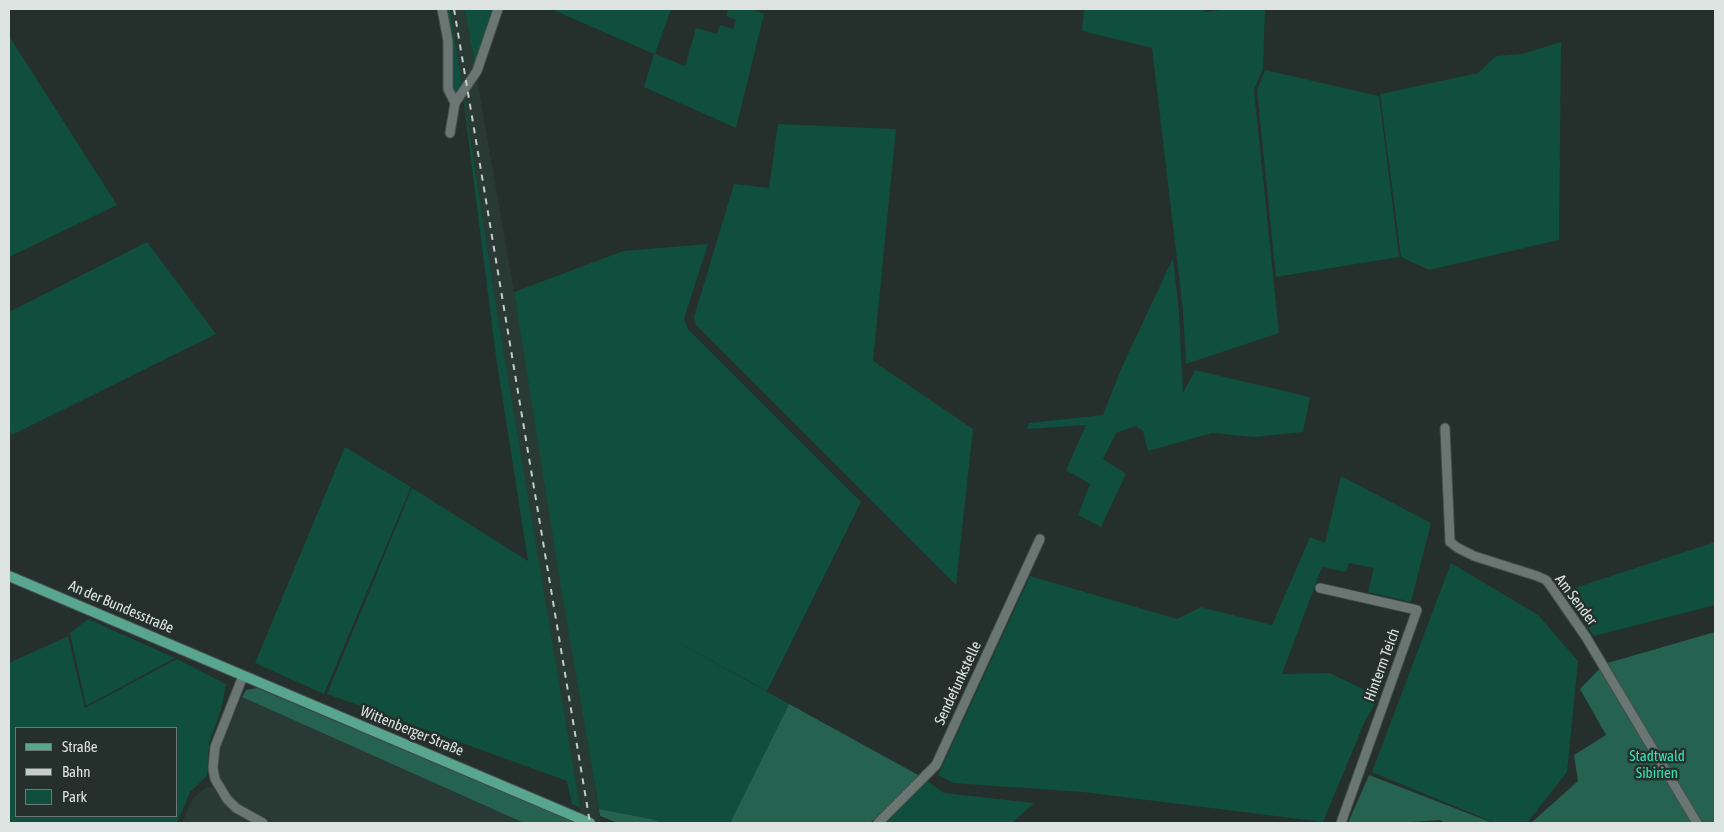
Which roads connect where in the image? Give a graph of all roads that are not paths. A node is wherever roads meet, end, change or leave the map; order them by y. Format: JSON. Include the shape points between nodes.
{"nodes":[{"id":1,"x":442,"y":9,"type":"edge"},
{"id":2,"x":498,"y":9,"type":"edge"},
{"id":3,"x":455,"y":103,"type":"junction"},
{"id":4,"x":450,"y":133,"type":"dead end"},
{"id":5,"x":1445,"y":428,"type":"dead end"},
{"id":6,"x":1040,"y":539,"type":"dead end"},
{"id":7,"x":9,"y":576,"type":"edge"},
{"id":8,"x":1320,"y":588,"type":"dead end"},
{"id":9,"x":222,"y":667,"type":"joint"},
{"id":10,"x":243,"y":676,"type":"junction"},
{"id":11,"x":263,"y":823,"type":"edge"},
{"id":12,"x":590,"y":823,"type":"edge"},
{"id":13,"x":878,"y":823,"type":"edge"},
{"id":14,"x":1341,"y":823,"type":"edge"},
{"id":15,"x":1697,"y":823,"type":"edge"}],
"edges":[{"from":1,"to":3,"type":"street","via":[[448,41],[448,89]]},
{"from":2,"to":3,"type":"street","via":[[477,70]]},
{"from":3,"to":4,"type":"street"},
{"from":5,"to":15,"type":"street","name":"Am Sender","via":[[1450,542],[1474,556],[1546,580],[1586,637]]},
{"from":6,"to":13,"type":"street","name":"Sendefunkstelle","via":[[936,765]]},
{"from":7,"to":9,"type":"main road","name":"An der Bundesstraße"},
{"from":8,"to":14,"type":"street","name":"Hinterm Teich","via":[[1417,610]]},
{"from":9,"to":10,"type":"main road","name":"Wittenberger Straße"},
{"from":10,"to":11,"type":"street","via":[[215,747],[213,768],[215,779],[227,799]]},
{"from":10,"to":12,"type":"main road","name":"Wittenberger Straße"}]}
